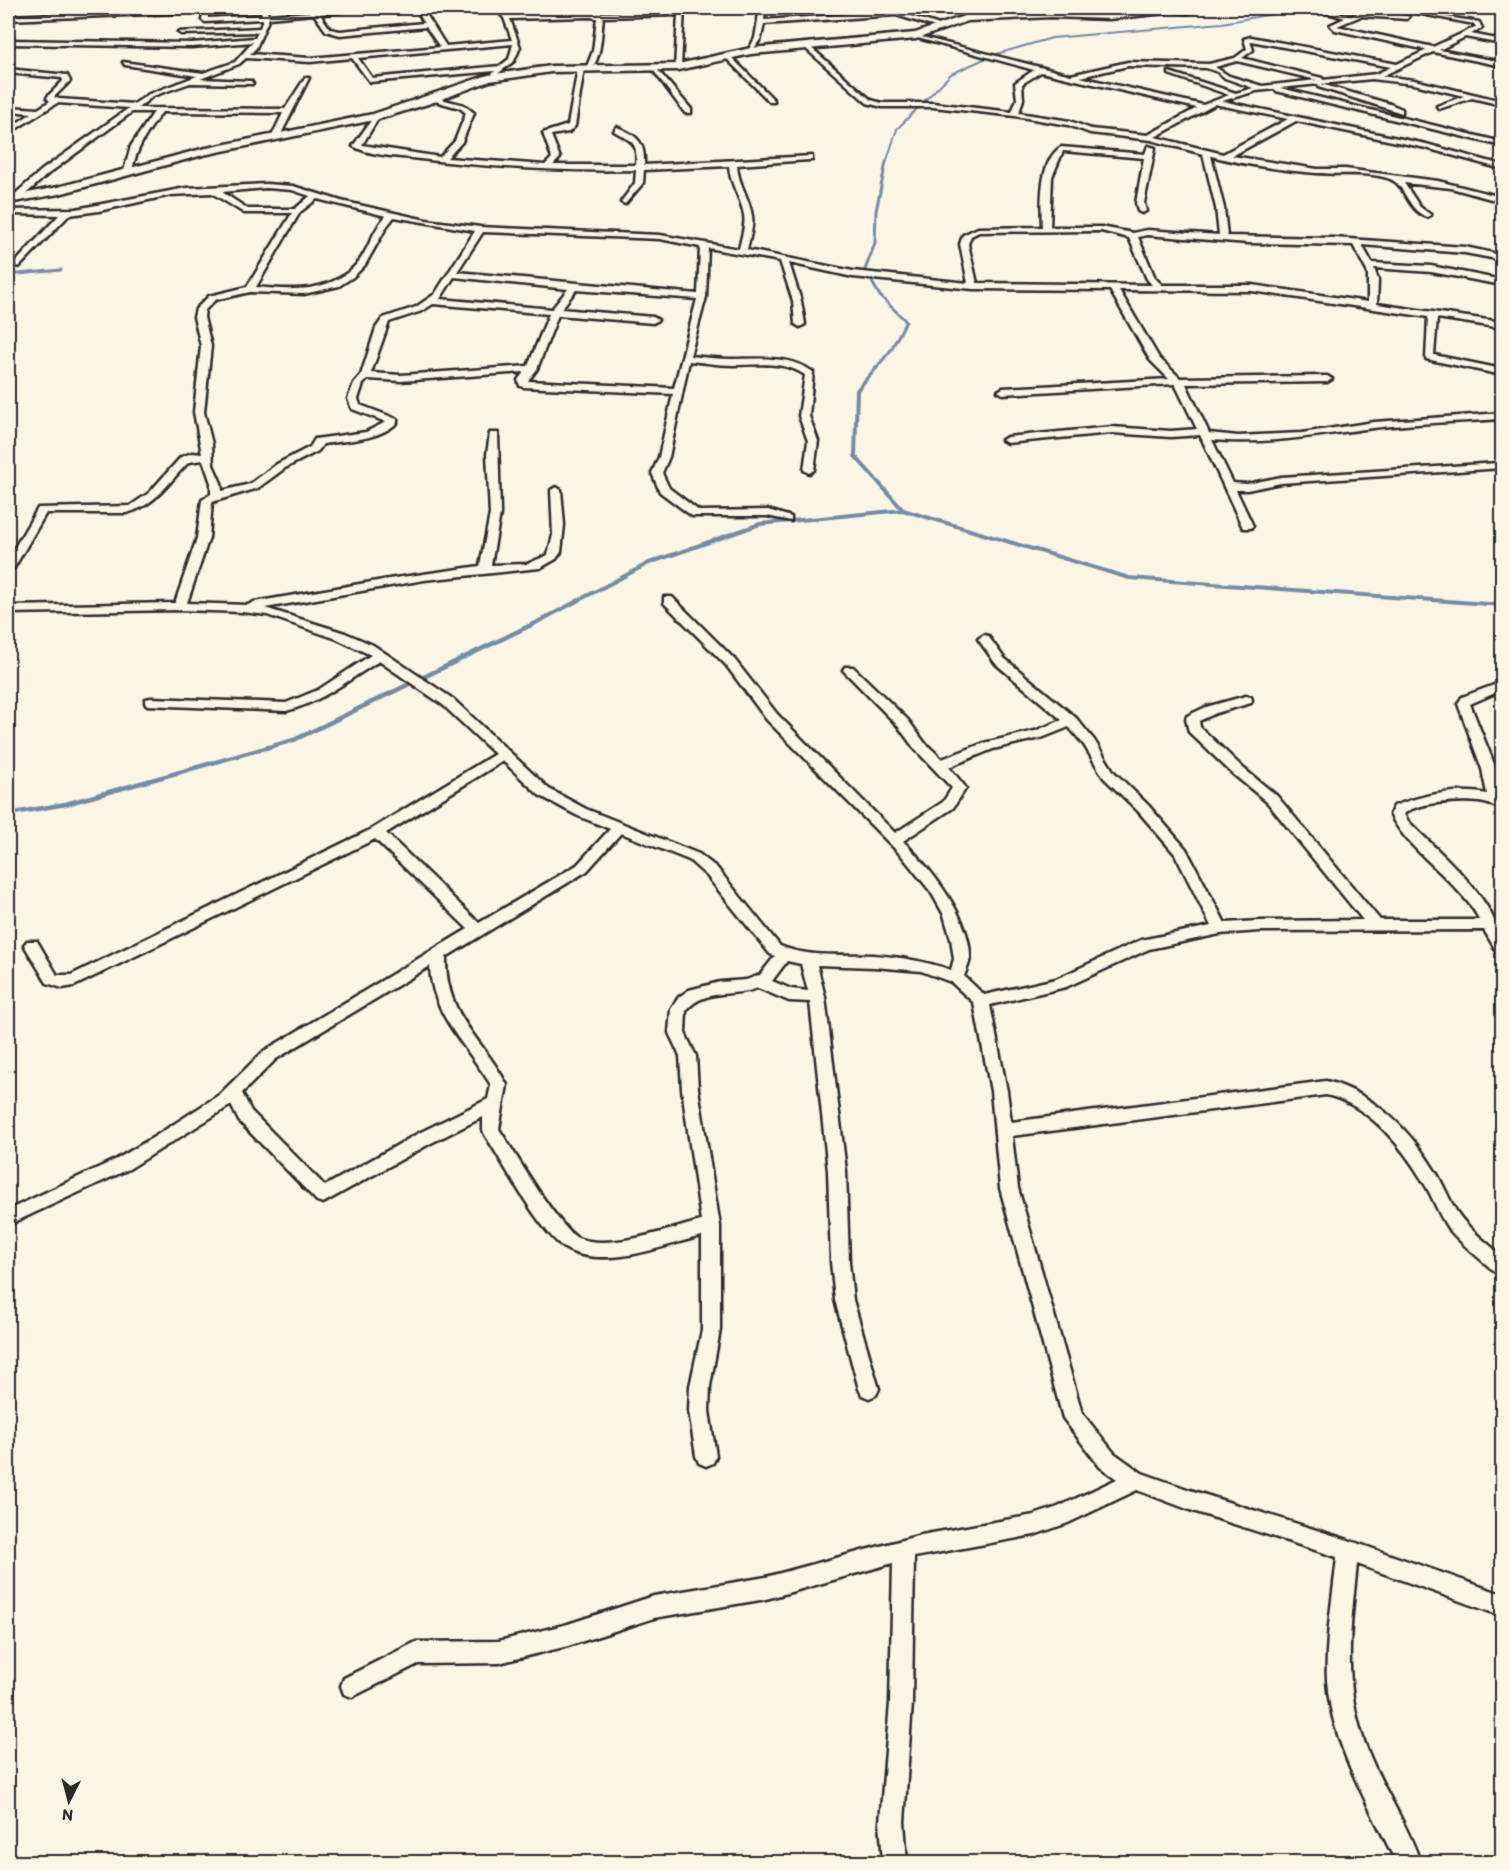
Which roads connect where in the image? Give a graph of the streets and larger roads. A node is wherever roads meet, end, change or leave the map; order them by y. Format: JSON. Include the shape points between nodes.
{"nodes":[{"id":1,"x":263,"y":8,"type":"edge"},
{"id":2,"x":363,"y":8,"type":"edge"},
{"id":3,"x":419,"y":8,"type":"edge"},
{"id":4,"x":498,"y":8,"type":"edge"},
{"id":5,"x":764,"y":8,"type":"edge"},
{"id":6,"x":1202,"y":8,"type":"edge"},
{"id":7,"x":1313,"y":8,"type":"edge"},
{"id":8,"x":1392,"y":8,"type":"edge"},
{"id":9,"x":1168,"y":9,"type":"edge"},
{"id":10,"x":114,"y":10,"type":"edge"},
{"id":11,"x":681,"y":10,"type":"edge"},
{"id":12,"x":154,"y":11,"type":"junction"},
{"id":13,"x":583,"y":11,"type":"edge"},
{"id":14,"x":316,"y":12,"type":"junction"},
{"id":15,"x":999,"y":12,"type":"edge"},
{"id":16,"x":1419,"y":13,"type":"junction"},
{"id":17,"x":27,"y":17,"type":"junction"},
{"id":18,"x":506,"y":17,"type":"junction"},
{"id":19,"x":1349,"y":17,"type":"junction"},
{"id":20,"x":1409,"y":17,"type":"junction"},
{"id":21,"x":8,"y":18,"type":"edge"},
{"id":22,"x":266,"y":18,"type":"junction"},
{"id":23,"x":136,"y":21,"type":"dead end"},
{"id":24,"x":102,"y":22,"type":"dead end"},
{"id":25,"x":762,"y":22,"type":"junction"},
{"id":26,"x":429,"y":25,"type":"junction"},
{"id":27,"x":942,"y":27,"type":"junction"},
{"id":28,"x":262,"y":30,"type":"junction"},
{"id":29,"x":1474,"y":31,"type":"junction"},
{"id":30,"x":181,"y":32,"type":"dead end"},
{"id":31,"x":1466,"y":34,"type":"junction"},
{"id":32,"x":29,"y":35,"type":"dead end"},
{"id":33,"x":916,"y":36,"type":"junction"},
{"id":34,"x":256,"y":40,"type":"junction"},
{"id":35,"x":8,"y":42,"type":"edge"},
{"id":36,"x":516,"y":42,"type":"junction"},
{"id":37,"x":1503,"y":42,"type":"edge"},
{"id":38,"x":29,"y":43,"type":"junction"},
{"id":39,"x":806,"y":46,"type":"junction"},
{"id":40,"x":445,"y":49,"type":"junction"},
{"id":41,"x":1432,"y":49,"type":"junction"},
{"id":42,"x":751,"y":51,"type":"junction"},
{"id":43,"x":244,"y":56,"type":"junction"},
{"id":44,"x":727,"y":56,"type":"junction"},
{"id":45,"x":354,"y":57,"type":"junction"},
{"id":46,"x":1237,"y":59,"type":"junction"},
{"id":47,"x":125,"y":63,"type":"dead end"},
{"id":48,"x":1503,"y":64,"type":"edge"},
{"id":49,"x":1206,"y":66,"type":"junction"},
{"id":50,"x":1396,"y":66,"type":"junction"},
{"id":51,"x":678,"y":67,"type":"junction"},
{"id":52,"x":503,"y":68,"type":"junction"},
{"id":53,"x":652,"y":68,"type":"junction"},
{"id":54,"x":585,"y":69,"type":"junction"},
{"id":55,"x":1041,"y":69,"type":"junction"},
{"id":56,"x":8,"y":72,"type":"edge"},
{"id":57,"x":1221,"y":72,"type":"junction"},
{"id":58,"x":1170,"y":74,"type":"dead end"},
{"id":59,"x":201,"y":75,"type":"junction"},
{"id":60,"x":1074,"y":76,"type":"junction"},
{"id":61,"x":1374,"y":77,"type":"junction"},
{"id":62,"x":488,"y":78,"type":"junction"},
{"id":63,"x":307,"y":79,"type":"dead end"},
{"id":64,"x":185,"y":81,"type":"junction"},
{"id":65,"x":1328,"y":81,"type":"junction"},
{"id":66,"x":250,"y":83,"type":"dead end"},
{"id":67,"x":1308,"y":83,"type":"junction"},
{"id":68,"x":1206,"y":86,"type":"junction"},
{"id":69,"x":1264,"y":88,"type":"junction"},
{"id":70,"x":1236,"y":95,"type":"junction"},
{"id":71,"x":1471,"y":96,"type":"junction"},
{"id":72,"x":433,"y":99,"type":"junction"},
{"id":73,"x":56,"y":100,"type":"junction"},
{"id":74,"x":772,"y":101,"type":"dead end"},
{"id":75,"x":1213,"y":103,"type":"junction"},
{"id":76,"x":1503,"y":103,"type":"edge"},
{"id":77,"x":137,"y":106,"type":"junction"},
{"id":78,"x":1203,"y":107,"type":"junction"},
{"id":79,"x":1439,"y":107,"type":"dead end"},
{"id":80,"x":8,"y":109,"type":"edge"},
{"id":81,"x":129,"y":110,"type":"junction"},
{"id":82,"x":39,"y":111,"type":"junction"},
{"id":83,"x":159,"y":111,"type":"junction"},
{"id":84,"x":287,"y":111,"type":"junction"},
{"id":85,"x":688,"y":111,"type":"dead end"},
{"id":86,"x":1015,"y":114,"type":"junction"},
{"id":87,"x":1387,"y":115,"type":"junction"},
{"id":88,"x":375,"y":117,"type":"junction"},
{"id":89,"x":1294,"y":119,"type":"junction"},
{"id":90,"x":617,"y":129,"type":"dead end"},
{"id":91,"x":8,"y":132,"type":"edge"},
{"id":92,"x":276,"y":136,"type":"junction"},
{"id":93,"x":1472,"y":138,"type":"junction"},
{"id":94,"x":1152,"y":139,"type":"junction"},
{"id":95,"x":1503,"y":144,"type":"edge"},
{"id":96,"x":1438,"y":148,"type":"junction"},
{"id":97,"x":1207,"y":154,"type":"junction"},
{"id":98,"x":1148,"y":156,"type":"junction"},
{"id":99,"x":1224,"y":157,"type":"junction"},
{"id":100,"x":809,"y":158,"type":"dead end"},
{"id":101,"x":442,"y":159,"type":"junction"},
{"id":102,"x":733,"y":162,"type":"junction"},
{"id":103,"x":1503,"y":167,"type":"edge"},
{"id":104,"x":546,"y":168,"type":"junction"},
{"id":105,"x":639,"y":169,"type":"junction"},
{"id":106,"x":128,"y":171,"type":"junction"},
{"id":107,"x":1398,"y":180,"type":"junction"},
{"id":108,"x":211,"y":190,"type":"junction"},
{"id":109,"x":317,"y":195,"type":"junction"},
{"id":110,"x":12,"y":199,"type":"edge"},
{"id":111,"x":1503,"y":200,"type":"edge"},
{"id":112,"x":625,"y":202,"type":"dead end"},
{"id":113,"x":297,"y":211,"type":"junction"},
{"id":114,"x":1142,"y":211,"type":"dead end"},
{"id":115,"x":8,"y":212,"type":"edge"},
{"id":116,"x":68,"y":212,"type":"junction"},
{"id":117,"x":392,"y":215,"type":"junction"},
{"id":118,"x":1427,"y":215,"type":"dead end"},
{"id":119,"x":480,"y":229,"type":"junction"},
{"id":120,"x":1046,"y":231,"type":"junction"},
{"id":121,"x":1133,"y":236,"type":"junction"},
{"id":122,"x":1223,"y":236,"type":"junction"},
{"id":123,"x":704,"y":243,"type":"junction"},
{"id":124,"x":1356,"y":243,"type":"junction"},
{"id":125,"x":1439,"y":249,"type":"junction"},
{"id":126,"x":743,"y":251,"type":"junction"},
{"id":127,"x":1503,"y":257,"type":"edge"},
{"id":128,"x":784,"y":259,"type":"junction"},
{"id":129,"x":19,"y":264,"type":"dead end"},
{"id":130,"x":1370,"y":265,"type":"junction"},
{"id":131,"x":1431,"y":269,"type":"junction"},
{"id":132,"x":453,"y":274,"type":"junction"},
{"id":133,"x":1503,"y":282,"type":"edge"},
{"id":134,"x":973,"y":286,"type":"junction"},
{"id":135,"x":1112,"y":286,"type":"junction"},
{"id":136,"x":1158,"y":286,"type":"junction"},
{"id":137,"x":574,"y":287,"type":"junction"},
{"id":138,"x":250,"y":289,"type":"junction"},
{"id":139,"x":702,"y":297,"type":"junction"},
{"id":140,"x":433,"y":301,"type":"junction"},
{"id":141,"x":1372,"y":307,"type":"junction"},
{"id":142,"x":555,"y":311,"type":"junction"},
{"id":143,"x":1433,"y":316,"type":"junction"},
{"id":144,"x":652,"y":320,"type":"dead end"},
{"id":145,"x":800,"y":324,"type":"dead end"},
{"id":146,"x":1503,"y":325,"type":"edge"},
{"id":147,"x":685,"y":358,"type":"junction"},
{"id":148,"x":532,"y":369,"type":"junction"},
{"id":149,"x":1503,"y":372,"type":"edge"},
{"id":150,"x":365,"y":376,"type":"junction"},
{"id":151,"x":1327,"y":379,"type":"dead end"},
{"id":152,"x":1178,"y":381,"type":"junction"},
{"id":153,"x":677,"y":391,"type":"junction"},
{"id":154,"x":1003,"y":391,"type":"dead end"},
{"id":155,"x":1503,"y":416,"type":"edge"},
{"id":156,"x":1205,"y":434,"type":"junction"},
{"id":157,"x":494,"y":435,"type":"dead end"},
{"id":158,"x":1007,"y":440,"type":"dead end"},
{"id":159,"x":207,"y":458,"type":"junction"},
{"id":160,"x":1498,"y":466,"type":"dead end"},
{"id":161,"x":809,"y":470,"type":"dead end"},
{"id":162,"x":1227,"y":486,"type":"junction"},
{"id":163,"x":556,"y":490,"type":"dead end"},
{"id":164,"x":217,"y":496,"type":"junction"},
{"id":165,"x":788,"y":519,"type":"dead end"},
{"id":166,"x":1247,"y":526,"type":"dead end"},
{"id":167,"x":8,"y":568,"type":"edge"},
{"id":168,"x":485,"y":569,"type":"junction"},
{"id":169,"x":668,"y":600,"type":"dead end"},
{"id":170,"x":180,"y":606,"type":"junction"},
{"id":171,"x":242,"y":608,"type":"junction"},
{"id":172,"x":8,"y":610,"type":"edge"},
{"id":173,"x":984,"y":639,"type":"dead end"},
{"id":174,"x":380,"y":656,"type":"junction"},
{"id":175,"x":849,"y":670,"type":"dead end"},
{"id":176,"x":1503,"y":686,"type":"edge"},
{"id":177,"x":1246,"y":700,"type":"dead end"},
{"id":178,"x":152,"y":702,"type":"dead end"},
{"id":179,"x":1071,"y":721,"type":"junction"},
{"id":180,"x":503,"y":755,"type":"junction"},
{"id":181,"x":940,"y":765,"type":"junction"},
{"id":182,"x":1499,"y":802,"type":"edge"},
{"id":183,"x":619,"y":828,"type":"junction"},
{"id":184,"x":377,"y":831,"type":"junction"},
{"id":185,"x":894,"y":840,"type":"junction"},
{"id":186,"x":1488,"y":925,"type":"junction"},
{"id":187,"x":1377,"y":927,"type":"junction"},
{"id":188,"x":1220,"y":929,"type":"junction"},
{"id":189,"x":478,"y":931,"type":"junction"},
{"id":190,"x":32,"y":945,"type":"dead end"},
{"id":191,"x":1503,"y":948,"type":"edge"},
{"id":192,"x":438,"y":953,"type":"junction"},
{"id":193,"x":784,"y":954,"type":"junction"},
{"id":194,"x":808,"y":959,"type":"junction"},
{"id":195,"x":956,"y":978,"type":"junction"},
{"id":196,"x":760,"y":982,"type":"junction"},
{"id":197,"x":817,"y":997,"type":"junction"},
{"id":198,"x":981,"y":1001,"type":"junction"},
{"id":199,"x":233,"y":1092,"type":"junction"},
{"id":200,"x":496,"y":1102,"type":"junction"},
{"id":201,"x":1003,"y":1130,"type":"junction"},
{"id":202,"x":8,"y":1218,"type":"edge"},
{"id":203,"x":711,"y":1226,"type":"junction"},
{"id":204,"x":1503,"y":1267,"type":"edge"},
{"id":205,"x":869,"y":1389,"type":"dead end"},
{"id":206,"x":706,"y":1456,"type":"dead end"},
{"id":207,"x":1136,"y":1480,"type":"junction"},
{"id":208,"x":904,"y":1550,"type":"junction"},
{"id":209,"x":1348,"y":1550,"type":"junction"},
{"id":210,"x":1503,"y":1605,"type":"edge"},
{"id":211,"x":352,"y":1686,"type":"dead end"},
{"id":212,"x":895,"y":1863,"type":"edge"},
{"id":213,"x":1408,"y":1863,"type":"edge"}],
"edges":[{"from":1,"to":22,"type":"street"},
{"from":2,"to":14,"type":"street"},
{"from":3,"to":26,"type":"street"},
{"from":4,"to":18,"type":"street"},
{"from":5,"to":25,"type":"street"},
{"from":6,"to":9,"type":"street"},
{"from":7,"to":19,"type":"street"},
{"from":8,"to":16,"type":"street"},
{"from":9,"to":15,"type":"street","via":[[1118,15]]},
{"from":10,"to":12,"type":"street"},
{"from":10,"to":17,"type":"street"},
{"from":11,"to":13,"type":"street"},
{"from":11,"to":51,"type":"street"},
{"from":12,"to":22,"type":"street","via":[[204,10],[205,20],[209,21]]},
{"from":12,"to":23,"type":"street","via":[[150,17]]},
{"from":13,"to":18,"type":"street"},
{"from":13,"to":54,"type":"street","via":[[600,16],[596,51]]},
{"from":14,"to":22,"type":"street"},
{"from":14,"to":26,"type":"street","via":[[328,30],[340,33]]},
{"from":15,"to":27,"type":"street"},
{"from":16,"to":20,"type":"street"},
{"from":16,"to":29,"type":"street","via":[[1473,22],[1479,26]]},
{"from":17,"to":21,"type":"street"},
{"from":17,"to":24,"type":"street","via":[[33,24]]},
{"from":18,"to":36,"type":"street"},
{"from":19,"to":20,"type":"street"},
{"from":19,"to":41,"type":"street","via":[[1333,27]]},
{"from":20,"to":29,"type":"street"},
{"from":22,"to":28,"type":"street"},
{"from":25,"to":27,"type":"street","via":[[896,13]]},
{"from":25,"to":42,"type":"street"},
{"from":26,"to":40,"type":"street"},
{"from":27,"to":33,"type":"street"},
{"from":28,"to":30,"type":"street"},
{"from":28,"to":34,"type":"street"},
{"from":29,"to":31,"type":"street"},
{"from":31,"to":37,"type":"street"},
{"from":31,"to":41,"type":"street"},
{"from":32,"to":38,"type":"street"},
{"from":33,"to":39,"type":"street"},
{"from":33,"to":55,"type":"street"},
{"from":34,"to":38,"type":"street","via":[[192,45]]},
{"from":34,"to":43,"type":"street"},
{"from":35,"to":38,"type":"street"},
{"from":36,"to":40,"type":"street"},
{"from":36,"to":52,"type":"street","via":[[516,55]]},
{"from":39,"to":42,"type":"street"},
{"from":39,"to":86,"type":"street","via":[[869,102]]},
{"from":40,"to":45,"type":"street"},
{"from":41,"to":48,"type":"street"},
{"from":41,"to":50,"type":"street"},
{"from":42,"to":44,"type":"street"},
{"from":43,"to":45,"type":"street","via":[[310,60]]},
{"from":43,"to":59,"type":"street","via":[[233,65]]},
{"from":44,"to":51,"type":"street"},
{"from":44,"to":74,"type":"street"},
{"from":45,"to":52,"type":"street","via":[[370,80]]},
{"from":46,"to":49,"type":"street"},
{"from":46,"to":50,"type":"street","via":[[1250,50],[1246,40],[1257,39]]},
{"from":46,"to":65,"type":"street"},
{"from":47,"to":59,"type":"street"},
{"from":49,"to":57,"type":"street"},
{"from":49,"to":60,"type":"street","via":[[1128,64]]},
{"from":50,"to":61,"type":"street"},
{"from":51,"to":53,"type":"street"},
{"from":52,"to":62,"type":"street"},
{"from":53,"to":54,"type":"street"},
{"from":53,"to":85,"type":"street"},
{"from":54,"to":62,"type":"street","via":[[551,69]]},
{"from":54,"to":104,"type":"street","via":[[571,126],[547,133],[556,158]]},
{"from":55,"to":60,"type":"street"},
{"from":55,"to":86,"type":"street","via":[[1018,83],[1020,99]]},
{"from":56,"to":73,"type":"street","via":[[64,76],[67,81],[50,98]]},
{"from":57,"to":68,"type":"street","via":[[1202,82]]},
{"from":57,"to":69,"type":"street","via":[[1227,78]]},
{"from":58,"to":68,"type":"street"},
{"from":59,"to":64,"type":"street"},
{"from":60,"to":78,"type":"street"},
{"from":61,"to":65,"type":"street"},
{"from":61,"to":71,"type":"street"},
{"from":62,"to":72,"type":"street"},
{"from":63,"to":84,"type":"street"},
{"from":64,"to":66,"type":"street"},
{"from":64,"to":77,"type":"street"},
{"from":65,"to":67,"type":"street"},
{"from":67,"to":69,"type":"street"},
{"from":67,"to":87,"type":"street","via":[[1399,110]]},
{"from":68,"to":70,"type":"street"},
{"from":69,"to":70,"type":"street"},
{"from":69,"to":87,"type":"street"},
{"from":70,"to":75,"type":"street"},
{"from":71,"to":76,"type":"street"},
{"from":71,"to":79,"type":"street"},
{"from":72,"to":88,"type":"street"},
{"from":72,"to":101,"type":"street","via":[[462,106],[470,113],[458,142]]},
{"from":73,"to":77,"type":"street"},
{"from":73,"to":82,"type":"street"},
{"from":75,"to":78,"type":"street"},
{"from":75,"to":89,"type":"street","via":[[1250,107]]},
{"from":77,"to":81,"type":"street"},
{"from":78,"to":94,"type":"street"},
{"from":80,"to":82,"type":"street"},
{"from":81,"to":83,"type":"street"},
{"from":81,"to":110,"type":"street"},
{"from":82,"to":91,"type":"street"},
{"from":83,"to":84,"type":"street"},
{"from":83,"to":106,"type":"street","via":[[138,137]]},
{"from":84,"to":92,"type":"street"},
{"from":86,"to":94,"type":"street","via":[[1070,123],[1090,131]]},
{"from":87,"to":93,"type":"street"},
{"from":88,"to":92,"type":"street"},
{"from":88,"to":101,"type":"street","via":[[357,146]]},
{"from":89,"to":96,"type":"street"},
{"from":89,"to":99,"type":"street"},
{"from":90,"to":105,"type":"street","via":[[637,142],[641,150]]},
{"from":92,"to":106,"type":"street"},
{"from":93,"to":95,"type":"street"},
{"from":93,"to":96,"type":"street"},
{"from":94,"to":97,"type":"street"},
{"from":94,"to":98,"type":"street"},
{"from":96,"to":103,"type":"street"},
{"from":97,"to":99,"type":"street"},
{"from":97,"to":122,"type":"street"},
{"from":98,"to":114,"type":"street"},
{"from":98,"to":120,"type":"street","via":[[1061,149],[1046,187]]},
{"from":99,"to":107,"type":"street"},
{"from":100,"to":102,"type":"street"},
{"from":101,"to":104,"type":"street"},
{"from":102,"to":105,"type":"street"},
{"from":102,"to":126,"type":"street","via":[[734,181],[749,218]]},
{"from":104,"to":105,"type":"street"},
{"from":105,"to":112,"type":"street","via":[[639,183]]},
{"from":106,"to":110,"type":"street"},
{"from":107,"to":111,"type":"street","via":[[1440,183]]},
{"from":107,"to":118,"type":"street","via":[[1417,209]]},
{"from":108,"to":109,"type":"street","via":[[266,186]]},
{"from":108,"to":113,"type":"street","via":[[247,211]]},
{"from":108,"to":116,"type":"street"},
{"from":109,"to":113,"type":"street"},
{"from":109,"to":117,"type":"street"},
{"from":113,"to":138,"type":"street"},
{"from":115,"to":116,"type":"street"},
{"from":116,"to":129,"type":"street"},
{"from":117,"to":119,"type":"street"},
{"from":117,"to":138,"type":"street","via":[[385,220],[357,270],[343,283],[290,294]]},
{"from":119,"to":123,"type":"street","via":[[660,237]]},
{"from":119,"to":132,"type":"street"},
{"from":120,"to":121,"type":"street","via":[[1110,229]]},
{"from":120,"to":134,"type":"street","via":[[978,230],[967,235],[964,244]]},
{"from":121,"to":122,"type":"street","via":[[1147,232]]},
{"from":121,"to":136,"type":"street"},
{"from":122,"to":124,"type":"street"},
{"from":123,"to":126,"type":"street"},
{"from":123,"to":139,"type":"street"},
{"from":124,"to":125,"type":"street"},
{"from":124,"to":130,"type":"street"},
{"from":125,"to":127,"type":"street"},
{"from":125,"to":131,"type":"street","via":[[1442,258]]},
{"from":126,"to":128,"type":"street"},
{"from":128,"to":134,"type":"street","via":[[853,274]]},
{"from":128,"to":145,"type":"street"},
{"from":130,"to":131,"type":"street"},
{"from":130,"to":141,"type":"street","via":[[1374,278]]},
{"from":131,"to":133,"type":"street"},
{"from":132,"to":137,"type":"street"},
{"from":132,"to":140,"type":"street"},
{"from":134,"to":135,"type":"street"},
{"from":135,"to":136,"type":"street"},
{"from":135,"to":152,"type":"street","via":[[1155,360]]},
{"from":136,"to":141,"type":"street","via":[[1252,288]]},
{"from":137,"to":139,"type":"street"},
{"from":137,"to":142,"type":"street"},
{"from":138,"to":159,"type":"street","via":[[212,298],[201,309],[199,322],[206,346],[200,412]]},
{"from":139,"to":147,"type":"street"},
{"from":140,"to":142,"type":"street"},
{"from":140,"to":150,"type":"street","via":[[386,320]]},
{"from":141,"to":143,"type":"street"},
{"from":142,"to":144,"type":"street"},
{"from":142,"to":148,"type":"street"},
{"from":143,"to":146,"type":"street"},
{"from":143,"to":149,"type":"street","via":[[1429,357]]},
{"from":147,"to":153,"type":"street"},
{"from":147,"to":161,"type":"street","via":[[774,361],[800,367],[810,374],[804,416],[813,441]]},
{"from":148,"to":150,"type":"street","via":[[401,378]]},
{"from":148,"to":153,"type":"street","via":[[523,384]]},
{"from":150,"to":164,"type":"street","via":[[353,399],[356,407],[393,421],[389,426],[378,432],[319,441],[314,449],[254,486]]},
{"from":151,"to":152,"type":"street"},
{"from":152,"to":154,"type":"street"},
{"from":152,"to":156,"type":"street"},
{"from":153,"to":165,"type":"street","via":[[664,457],[657,473],[664,490],[696,514],[768,513]]},
{"from":155,"to":156,"type":"street","via":[[1374,425],[1302,436],[1252,439]]},
{"from":156,"to":158,"type":"street","via":[[1092,431]]},
{"from":156,"to":162,"type":"street"},
{"from":157,"to":168,"type":"street","via":[[495,515]]},
{"from":159,"to":164,"type":"street"},
{"from":159,"to":167,"type":"street","via":[[185,459],[165,484],[136,507],[42,510]]},
{"from":160,"to":162,"type":"street"},
{"from":162,"to":166,"type":"street"},
{"from":163,"to":168,"type":"street","via":[[558,547],[551,557],[526,568]]},
{"from":164,"to":170,"type":"street","via":[[207,500],[203,538]]},
{"from":168,"to":171,"type":"street","via":[[398,579]]},
{"from":169,"to":185,"type":"street","via":[[730,662],[772,717]]},
{"from":170,"to":171,"type":"street"},
{"from":170,"to":172,"type":"street"},
{"from":171,"to":174,"type":"street","via":[[269,612],[341,636]]},
{"from":173,"to":179,"type":"street","via":[[1000,661]]},
{"from":174,"to":178,"type":"street","via":[[297,705]]},
{"from":174,"to":180,"type":"street","via":[[448,702]]},
{"from":175,"to":181,"type":"street"},
{"from":176,"to":182,"type":"street","via":[[1464,704]]},
{"from":177,"to":187,"type":"street","via":[[1192,719],[1194,729],[1272,799]]},
{"from":179,"to":181,"type":"street","via":[[1039,735],[989,746]]},
{"from":179,"to":188,"type":"street","via":[[1109,775],[1181,852]]},
{"from":180,"to":183,"type":"street","via":[[544,792]]},
{"from":180,"to":184,"type":"street"},
{"from":181,"to":185,"type":"street","via":[[959,788],[948,805]]},
{"from":182,"to":186,"type":"street","via":[[1446,798],[1407,805],[1397,814],[1483,910]]},
{"from":183,"to":189,"type":"street","via":[[582,868]]},
{"from":183,"to":193,"type":"street","via":[[694,857],[712,872],[775,950]]},
{"from":184,"to":189,"type":"street"},
{"from":184,"to":190,"type":"street","via":[[74,980],[52,979]]},
{"from":185,"to":195,"type":"street","via":[[936,889],[951,915],[962,959]]},
{"from":186,"to":187,"type":"street"},
{"from":186,"to":191,"type":"street"},
{"from":187,"to":188,"type":"street"},
{"from":188,"to":198,"type":"street","via":[[1146,944],[1061,983]]},
{"from":189,"to":192,"type":"street"},
{"from":192,"to":199,"type":"street","via":[[270,1055]]},
{"from":192,"to":200,"type":"street","via":[[441,994],[455,1022],[500,1085]]},
{"from":193,"to":194,"type":"street"},
{"from":193,"to":196,"type":"street"},
{"from":194,"to":195,"type":"street","via":[[922,966]]},
{"from":194,"to":197,"type":"street"},
{"from":195,"to":198,"type":"street"},
{"from":196,"to":197,"type":"street","via":[[789,995]]},
{"from":196,"to":203,"type":"street","via":[[695,994],[685,1001],[677,1017],[677,1033],[688,1056]]},
{"from":197,"to":205,"type":"street","via":[[837,1171],[844,1300]]},
{"from":198,"to":201,"type":"street"},
{"from":199,"to":200,"type":"street","via":[[245,1116],[323,1196]]},
{"from":199,"to":202,"type":"street","via":[[123,1164]]},
{"from":200,"to":203,"type":"street","via":[[490,1130],[547,1217],[575,1245],[623,1248]]},
{"from":201,"to":204,"type":"street","via":[[1205,1102],[1326,1088],[1340,1090],[1374,1112],[1395,1133],[1426,1172],[1461,1230]]},
{"from":201,"to":207,"type":"street","via":[[1009,1188],[1073,1418],[1107,1460]]},
{"from":203,"to":206,"type":"street","via":[[711,1330],[699,1411]]},
{"from":207,"to":208,"type":"street","via":[[1034,1525]]},
{"from":207,"to":209,"type":"street"},
{"from":208,"to":211,"type":"street","via":[[766,1588],[654,1608],[499,1652],[416,1653]]},
{"from":208,"to":212,"type":"street","via":[[901,1703],[892,1822]]},
{"from":209,"to":210,"type":"street"},
{"from":209,"to":213,"type":"street","via":[[1338,1659],[1340,1698],[1350,1733]]}]}
